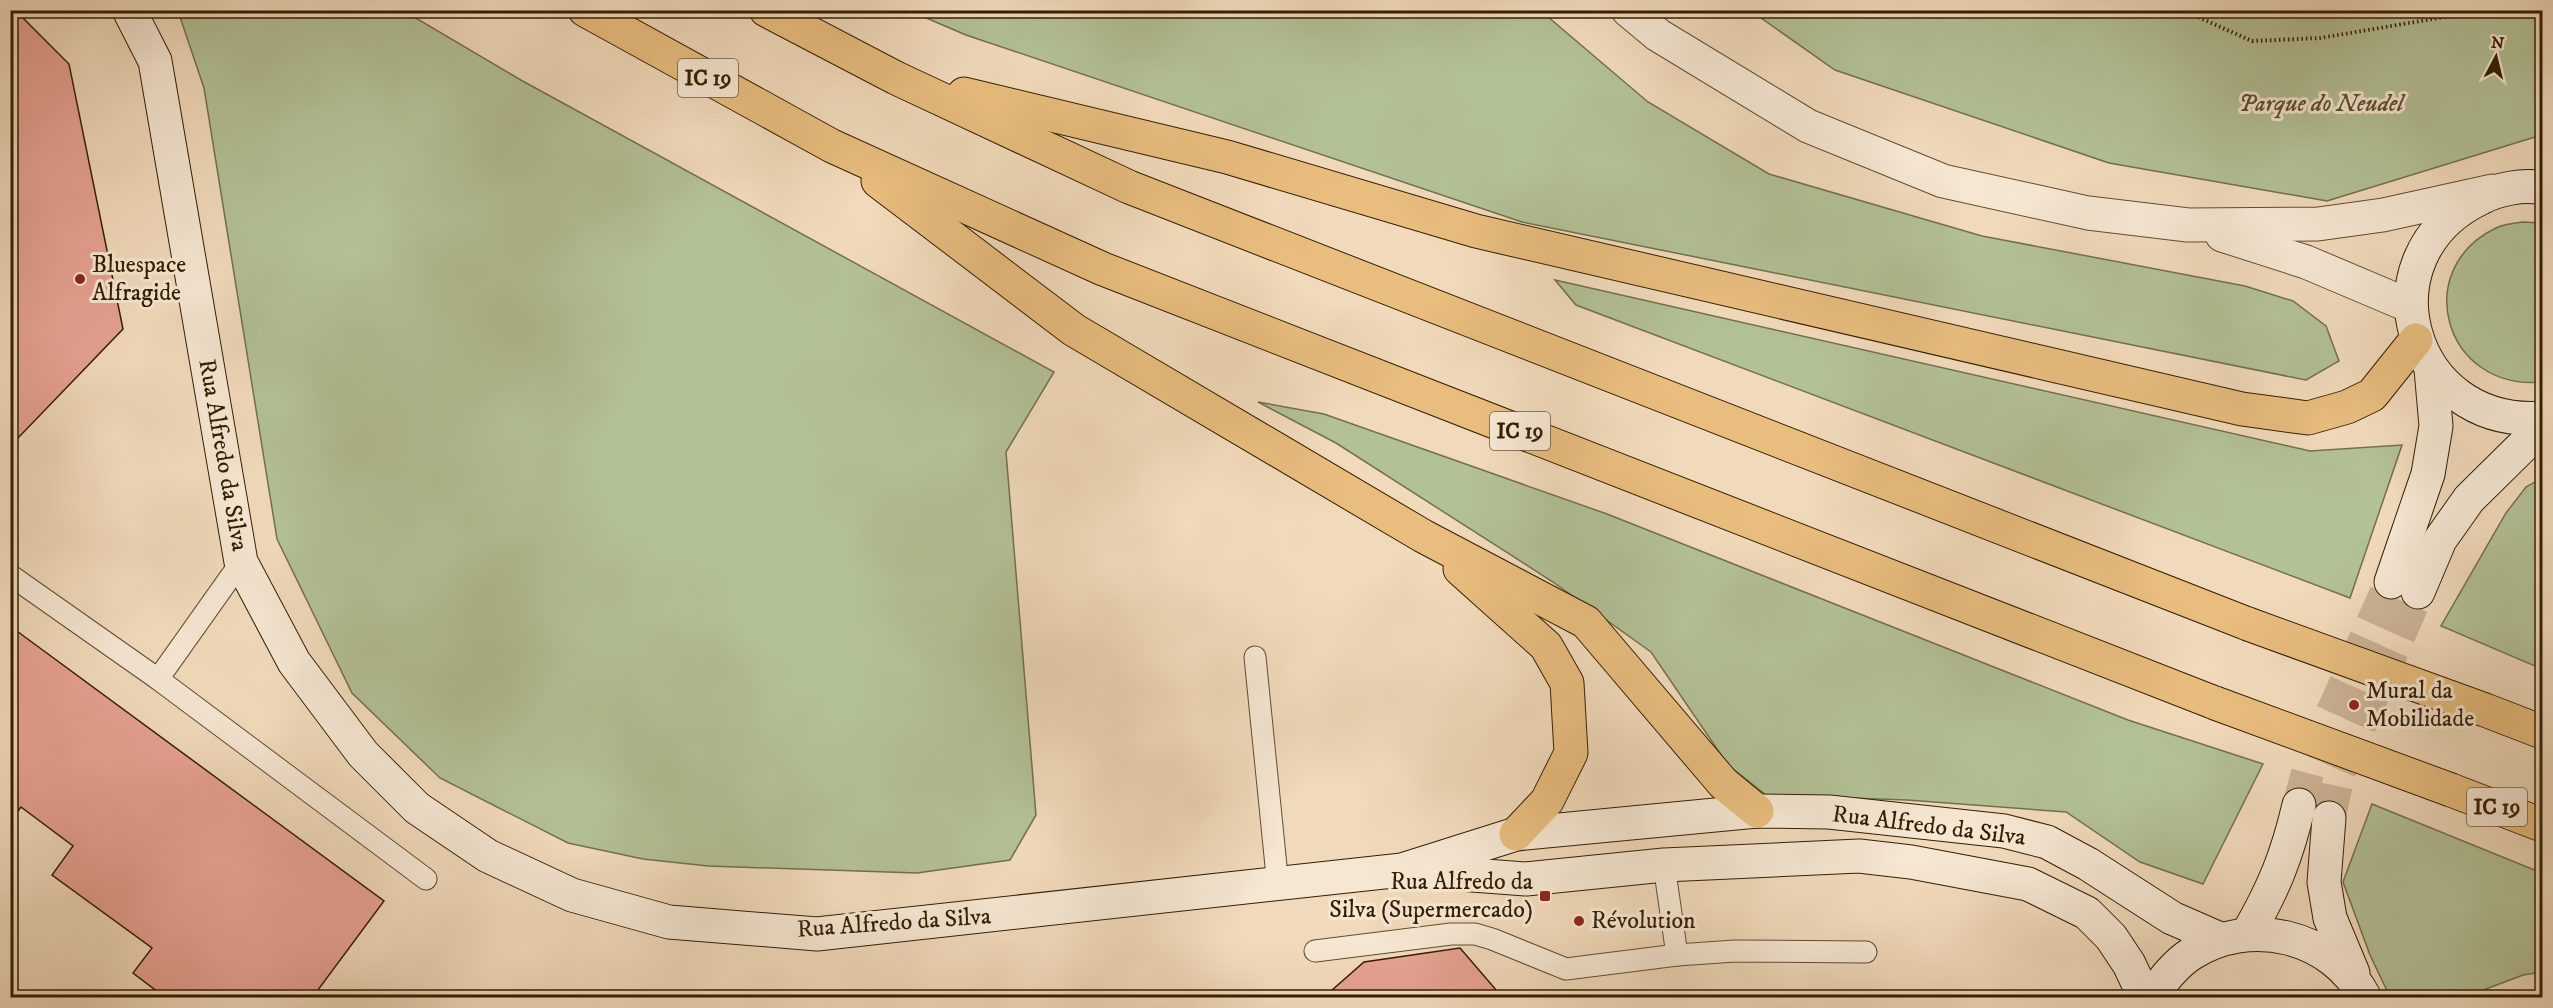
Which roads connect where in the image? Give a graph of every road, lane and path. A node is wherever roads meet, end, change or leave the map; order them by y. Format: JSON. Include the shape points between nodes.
{"nodes":[{"id":1,"x":129,"y":10,"type":"edge"},
{"id":2,"x":585,"y":10,"type":"edge"},
{"id":3,"x":766,"y":10,"type":"edge"},
{"id":4,"x":1628,"y":10,"type":"edge"},
{"id":5,"x":2182,"y":10,"type":"edge"},
{"id":6,"x":2486,"y":10,"type":"edge"},
{"id":7,"x":896,"y":78,"type":"junction"},
{"id":8,"x":832,"y":146,"type":"junction"},
{"id":9,"x":2542,"y":188,"type":"edge"},
{"id":10,"x":2494,"y":191,"type":"junction"},
{"id":11,"x":2188,"y":225,"type":"junction"},
{"id":12,"x":2410,"y":306,"type":"junction"},
{"id":13,"x":2416,"y":340,"type":"junction"},
{"id":14,"x":2431,"y":369,"type":"junction"},
{"id":15,"x":2542,"y":418,"type":"edge"},
{"id":16,"x":2542,"y":427,"type":"edge"},
{"id":17,"x":1423,"y":536,"type":"junction"},
{"id":18,"x":241,"y":562,"type":"junction"},
{"id":19,"x":10,"y":575,"type":"edge"},
{"id":20,"x":1255,"y":657,"type":"dead end"},
{"id":21,"x":158,"y":680,"type":"junction"},
{"id":22,"x":2542,"y":732,"type":"edge"},
{"id":23,"x":2299,"y":805,"type":"tunnel mouth"},
{"id":24,"x":1757,"y":810,"type":"junction"},
{"id":25,"x":2329,"y":818,"type":"tunnel mouth"},
{"id":26,"x":2542,"y":825,"type":"edge"},
{"id":27,"x":1516,"y":834,"type":"junction"},
{"id":28,"x":1859,"y":856,"type":"junction"},
{"id":29,"x":1664,"y":865,"type":"junction"},
{"id":30,"x":1402,"y":870,"type":"junction"},
{"id":31,"x":426,"y":879,"type":"dead end"},
{"id":32,"x":1278,"y":886,"type":"junction"},
{"id":33,"x":2234,"y":936,"type":"junction"},
{"id":34,"x":1315,"y":951,"type":"dead end"},
{"id":35,"x":1866,"y":952,"type":"dead end"},
{"id":36,"x":1677,"y":955,"type":"junction"},
{"id":37,"x":2361,"y":990,"type":"edge"},
{"id":38,"x":2145,"y":998,"type":"edge"},
{"id":39,"x":2151,"y":998,"type":"edge"}],
"edges":[{"from":1,"to":18,"type":"street","name":"Rua Alfredo da Silva","via":[[155,61]]},
{"from":2,"to":8,"type":"highway","number":"IC 19"},
{"from":3,"to":7,"type":"highway"},
{"from":4,"to":11,"type":"street","via":[[1658,35],[1808,126],[1943,181],[2088,213]]},
{"from":5,"to":6,"type":"path","via":[[2252,41],[2320,38]]},
{"from":7,"to":13,"type":"highway","via":[[1227,157],[1476,231],[2242,409],[2308,418],[2347,407],[2372,395]]},
{"from":7,"to":22,"type":"highway","bridge":true,"via":[[1129,187],[2248,624]]},
{"from":8,"to":17,"type":"highway","via":[[1074,330]]},
{"from":8,"to":26,"type":"highway","number":"IC 19","bridge":true,"via":[[1103,269],[2215,703]]},
{"from":9,"to":10,"type":"street"},
{"from":10,"to":11,"type":"street","via":[[2383,215],[2318,224]]},
{"from":10,"to":12,"type":"street","via":[[2459,208],[2432,236],[2415,271]]},
{"from":11,"to":12,"type":"street","via":[[2306,262]]},
{"from":12,"to":13,"type":"street"},
{"from":13,"to":14,"type":"street"},
{"from":14,"to":15,"type":"street","via":[[2452,393],[2484,411],[2518,420]]},
{"from":14,"to":16,"type":"street","via":[[2436,426],[2405,587],[2469,499]]},
{"from":17,"to":24,"type":"highway","via":[[1586,622],[1723,783]]},
{"from":17,"to":27,"type":"highway","via":[[1546,646],[1567,683],[1571,753],[1547,801]]},
{"from":18,"to":21,"type":"lane"},
{"from":18,"to":32,"type":"street","name":"Rua Alfredo da Silva","via":[[294,662],[363,754],[417,808],[488,856],[572,895],[669,922],[817,934]]},
{"from":19,"to":21,"type":"lane"},
{"from":20,"to":32,"type":"lane"},
{"from":21,"to":31,"type":"lane"},
{"from":23,"to":33,"type":"street","via":[[2274,889]]},
{"from":24,"to":27,"type":"street","name":"Rua Alfredo da Silva"},
{"from":24,"to":28,"type":"street","name":"Rua Alfredo da Silva","via":[[1795,833]]},
{"from":24,"to":33,"type":"street","name":"Rua Alfredo da Silva","via":[[1829,812],[2004,831],[2047,842],[2172,918]]},
{"from":25,"to":37,"type":"street","via":[[2324,882],[2330,918]]},
{"from":27,"to":30,"type":"street","name":"Rua Alfredo da Silva"},
{"from":28,"to":29,"type":"street","name":"Rua Alfredo da Silva"},
{"from":28,"to":38,"type":"street","name":"Rua Alfredo da Silva","via":[[1966,871],[2028,884],[2054,895],[2087,913],[2111,937]]},
{"from":29,"to":30,"type":"street","name":"Rua Alfredo da Silva","via":[[1526,879]]},
{"from":29,"to":36,"type":"lane"},
{"from":30,"to":32,"type":"street","name":"Rua Alfredo da Silva"},
{"from":33,"to":37,"type":"street","via":[[2290,937],[2327,954]]},
{"from":33,"to":39,"type":"street","via":[[2190,954],[2166,975]]},
{"from":34,"to":36,"type":"lane","via":[[1474,934],[1566,969]]},
{"from":35,"to":36,"type":"lane","via":[[1735,951]]}]}
